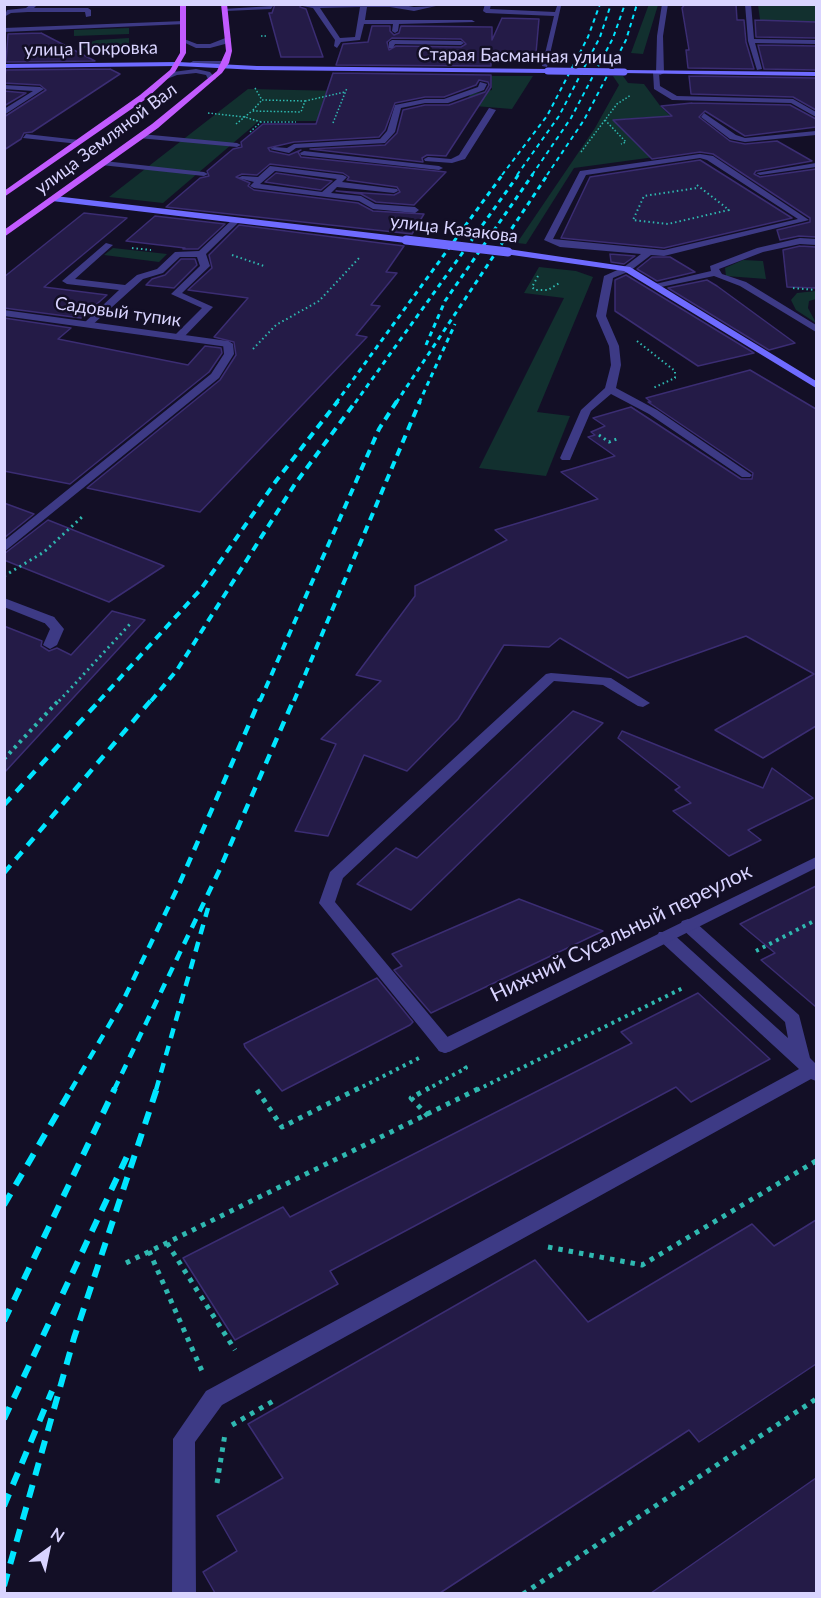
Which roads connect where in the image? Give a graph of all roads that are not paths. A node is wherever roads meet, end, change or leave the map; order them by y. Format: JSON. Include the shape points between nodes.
{"nodes":[{"id":1,"x":35,"y":4,"type":"edge"},
{"id":2,"x":183,"y":4,"type":"edge"},
{"id":3,"x":488,"y":4,"type":"edge"},
{"id":4,"x":560,"y":4,"type":"edge"},
{"id":5,"x":665,"y":4,"type":"edge"},
{"id":6,"x":748,"y":4,"type":"edge"},
{"id":7,"x":314,"y":5,"type":"edge"},
{"id":8,"x":364,"y":5,"type":"edge"},
{"id":9,"x":305,"y":6,"type":"dead end"},
{"id":10,"x":434,"y":6,"type":"edge"},
{"id":11,"x":225,"y":7,"type":"edge"},
{"id":12,"x":271,"y":7,"type":"dead end"},
{"id":13,"x":27,"y":10,"type":"junction"},
{"id":14,"x":4,"y":15,"type":"edge"},
{"id":15,"x":557,"y":15,"type":"junction"},
{"id":16,"x":88,"y":16,"type":"dead end"},
{"id":17,"x":361,"y":22,"type":"junction"},
{"id":18,"x":396,"y":22,"type":"junction"},
{"id":19,"x":472,"y":22,"type":"dead end"},
{"id":20,"x":184,"y":23,"type":"junction"},
{"id":21,"x":4,"y":30,"type":"edge"},
{"id":22,"x":395,"y":31,"type":"dead end"},
{"id":23,"x":228,"y":39,"type":"junction"},
{"id":24,"x":184,"y":41,"type":"junction"},
{"id":25,"x":751,"y":41,"type":"junction"},
{"id":26,"x":816,"y":42,"type":"edge"},
{"id":27,"x":392,"y":43,"type":"dead end"},
{"id":28,"x":460,"y":44,"type":"dead end"},
{"id":29,"x":178,"y":64,"type":"junction"},
{"id":30,"x":225,"y":65,"type":"junction"},
{"id":31,"x":4,"y":66,"type":"edge"},
{"id":32,"x":548,"y":68,"type":"junction"},
{"id":33,"x":759,"y":69,"type":"junction"},
{"id":34,"x":816,"y":69,"type":"edge"},
{"id":35,"x":658,"y":71,"type":"junction"},
{"id":36,"x":816,"y":74,"type":"edge"},
{"id":37,"x":167,"y":77,"type":"junction"},
{"id":38,"x":483,"y":77,"type":"junction"},
{"id":39,"x":213,"y":79,"type":"junction"},
{"id":40,"x":4,"y":87,"type":"edge"},
{"id":41,"x":684,"y":99,"type":"junction"},
{"id":42,"x":691,"y":104,"type":"dead end"},
{"id":43,"x":492,"y":110,"type":"dead end"},
{"id":44,"x":4,"y":113,"type":"edge"},
{"id":45,"x":704,"y":115,"type":"dead end"},
{"id":46,"x":816,"y":115,"type":"edge"},
{"id":47,"x":816,"y":133,"type":"edge"},
{"id":48,"x":26,"y":136,"type":"dead end"},
{"id":49,"x":141,"y":136,"type":"junction"},
{"id":50,"x":779,"y":137,"type":"junction"},
{"id":51,"x":79,"y":142,"type":"junction"},
{"id":52,"x":789,"y":143,"type":"dead end"},
{"id":53,"x":237,"y":146,"type":"dead end"},
{"id":54,"x":274,"y":149,"type":"dead end"},
{"id":55,"x":289,"y":151,"type":"junction"},
{"id":56,"x":377,"y":161,"type":"junction"},
{"id":57,"x":104,"y":163,"type":"junction"},
{"id":58,"x":816,"y":165,"type":"edge"},
{"id":59,"x":439,"y":168,"type":"dead end"},
{"id":60,"x":760,"y":173,"type":"dead end"},
{"id":61,"x":204,"y":174,"type":"dead end"},
{"id":62,"x":242,"y":178,"type":"dead end"},
{"id":63,"x":260,"y":180,"type":"junction"},
{"id":64,"x":335,"y":184,"type":"junction"},
{"id":65,"x":394,"y":191,"type":"dead end"},
{"id":66,"x":325,"y":194,"type":"junction"},
{"id":67,"x":4,"y":195,"type":"edge"},
{"id":68,"x":55,"y":199,"type":"junction"},
{"id":69,"x":415,"y":210,"type":"dead end"},
{"id":70,"x":237,"y":220,"type":"junction"},
{"id":71,"x":4,"y":234,"type":"edge"},
{"id":72,"x":816,"y":242,"type":"edge"},
{"id":73,"x":109,"y":245,"type":"road end"},
{"id":74,"x":648,"y":253,"type":"junction"},
{"id":75,"x":201,"y":254,"type":"junction"},
{"id":76,"x":627,"y":269,"type":"junction"},
{"id":77,"x":715,"y":273,"type":"junction"},
{"id":78,"x":656,"y":285,"type":"junction"},
{"id":79,"x":127,"y":288,"type":"junction"},
{"id":80,"x":4,"y":313,"type":"edge"},
{"id":81,"x":87,"y":325,"type":"junction"},
{"id":82,"x":816,"y":329,"type":"edge"},
{"id":83,"x":178,"y":337,"type":"junction"},
{"id":84,"x":816,"y":385,"type":"edge"},
{"id":85,"x":610,"y":390,"type":"junction"},
{"id":86,"x":566,"y":458,"type":"dead end"},
{"id":87,"x":746,"y":475,"type":"dead end"},
{"id":88,"x":4,"y":548,"type":"edge"},
{"id":89,"x":4,"y":602,"type":"edge"},
{"id":90,"x":50,"y":645,"type":"dead end"},
{"id":91,"x":643,"y":703,"type":"dead end"},
{"id":92,"x":816,"y":862,"type":"edge"},
{"id":93,"x":688,"y":925,"type":"junction"},
{"id":94,"x":665,"y":936,"type":"junction"},
{"id":95,"x":810,"y":1068,"type":"edge"},
{"id":96,"x":184,"y":1593,"type":"edge"}],
"edges":[{"from":1,"to":13,"type":"street"},
{"from":2,"to":20,"type":"main road"},
{"from":3,"to":15,"type":"street","via":[[486,11]]},
{"from":4,"to":15,"type":"street"},
{"from":5,"to":35,"type":"street"},
{"from":6,"to":25,"type":"street"},
{"from":7,"to":8,"type":"street"},
{"from":7,"to":9,"type":"street"},
{"from":7,"to":17,"type":"street","via":[[337,43],[358,39]]},
{"from":8,"to":10,"type":"street","via":[[414,9]]},
{"from":8,"to":17,"type":"street"},
{"from":11,"to":12,"type":"street"},
{"from":11,"to":23,"type":"main road"},
{"from":13,"to":14,"type":"street"},
{"from":13,"to":16,"type":"street","via":[[88,10]]},
{"from":15,"to":32,"type":"street"},
{"from":17,"to":18,"type":"street"},
{"from":18,"to":19,"type":"street"},
{"from":18,"to":22,"type":"street"},
{"from":20,"to":21,"type":"street"},
{"from":20,"to":24,"type":"main road"},
{"from":23,"to":24,"type":"street","via":[[218,45],[203,46]]},
{"from":23,"to":30,"type":"main road"},
{"from":24,"to":29,"type":"main road"},
{"from":25,"to":26,"type":"street"},
{"from":25,"to":33,"type":"street"},
{"from":27,"to":28,"type":"street"},
{"from":29,"to":30,"type":"main road","name":"улица Покровка"},
{"from":29,"to":31,"type":"main road","name":"улица Покровка"},
{"from":29,"to":37,"type":"main road","name":"улица Земляной Вал"},
{"from":30,"to":32,"type":"main road","name":"Старая Басманная улица","via":[[388,61]]},
{"from":30,"to":38,"type":"main road","name":"Старая Басманная улица"},
{"from":30,"to":39,"type":"main road","name":"улица Земляной Вал"},
{"from":32,"to":35,"type":"main road","name":"Старая Басманная улица","bridge":true},
{"from":32,"to":38,"type":"main road","name":"Старая Басманная улица"},
{"from":33,"to":34,"type":"main road","name":"Старая Басманная улица"},
{"from":33,"to":35,"type":"main road","name":"Старая Басманная улица"},
{"from":35,"to":36,"type":"main road","name":"Старая Басманная улица"},
{"from":35,"to":41,"type":"street","via":[[657,87]]},
{"from":37,"to":39,"type":"street","via":[[196,71],[208,73]]},
{"from":37,"to":51,"type":"main road","name":"улица Земляной Вал"},
{"from":38,"to":55,"type":"street","via":[[481,88],[445,101],[398,107],[391,132],[382,144],[294,146]]},
{"from":39,"to":49,"type":"main road","name":"улица Земляной Вал"},
{"from":40,"to":44,"type":"street","via":[[40,88]]},
{"from":41,"to":42,"type":"street"},
{"from":41,"to":46,"type":"street","via":[[793,100]]},
{"from":43,"to":56,"type":"street","via":[[462,157],[452,161],[383,155]]},
{"from":45,"to":50,"type":"street","via":[[738,139]]},
{"from":47,"to":50,"type":"street"},
{"from":48,"to":51,"type":"street"},
{"from":49,"to":53,"type":"street"},
{"from":49,"to":57,"type":"main road","name":"улица Земляной Вал"},
{"from":50,"to":52,"type":"street"},
{"from":51,"to":67,"type":"main road","name":"улица Земляной Вал"},
{"from":54,"to":55,"type":"street"},
{"from":55,"to":56,"type":"street"},
{"from":56,"to":59,"type":"street"},
{"from":57,"to":61,"type":"street"},
{"from":57,"to":68,"type":"main road","name":"улица Земляной Вал"},
{"from":58,"to":60,"type":"street"},
{"from":62,"to":63,"type":"street"},
{"from":63,"to":64,"type":"street","via":[[273,168],[343,177]]},
{"from":63,"to":66,"type":"street","via":[[254,186]]},
{"from":64,"to":65,"type":"street"},
{"from":64,"to":66,"type":"street"},
{"from":66,"to":69,"type":"street","via":[[361,199],[373,206]]},
{"from":68,"to":70,"type":"main road","name":"улица Казакова"},
{"from":68,"to":71,"type":"main road","name":"улица Земляной Вал"},
{"from":70,"to":75,"type":"street"},
{"from":70,"to":76,"type":"main road","name":"улица Казакова","bridge":true},
{"from":72,"to":77,"type":"street","via":[[800,241],[760,250],[718,265],[713,268]]},
{"from":73,"to":79,"type":"street","via":[[67,281]]},
{"from":74,"to":74,"type":"street","via":[[668,253],[806,219],[707,157],[580,176],[549,241]]},
{"from":74,"to":76,"type":"street"},
{"from":75,"to":79,"type":"street","via":[[178,254],[159,271],[140,277]]},
{"from":75,"to":83,"type":"street","via":[[205,266],[176,294],[208,307]]},
{"from":76,"to":78,"type":"main road","name":"улица Казакова"},
{"from":76,"to":85,"type":"street","via":[[609,276],[601,315],[614,346],[616,365]]},
{"from":77,"to":78,"type":"street"},
{"from":77,"to":82,"type":"street","via":[[743,284]]},
{"from":78,"to":84,"type":"main road","name":"улица Казакова"},
{"from":79,"to":81,"type":"street"},
{"from":80,"to":81,"type":"street","name":"Садовый тупик"},
{"from":81,"to":83,"type":"street","name":"Садовый тупик"},
{"from":83,"to":88,"type":"street","name":"Садовый тупик","via":[[228,344],[229,354],[215,376]]},
{"from":85,"to":86,"type":"street","via":[[586,410]]},
{"from":85,"to":87,"type":"street","via":[[653,412]]},
{"from":89,"to":90,"type":"street","via":[[49,620],[57,629]]},
{"from":91,"to":94,"type":"street","name":"Нижний Сусальный переулок","via":[[606,681],[551,677],[336,876],[327,903],[445,1046]]},
{"from":92,"to":93,"type":"street","name":"Нижний Сусальный переулок"},
{"from":93,"to":94,"type":"street","name":"Нижний Сусальный переулок"},
{"from":93,"to":95,"type":"street","via":[[793,1019]]},
{"from":94,"to":95,"type":"street"},
{"from":95,"to":96,"type":"street","via":[[214,1398],[184,1439]]}]}
